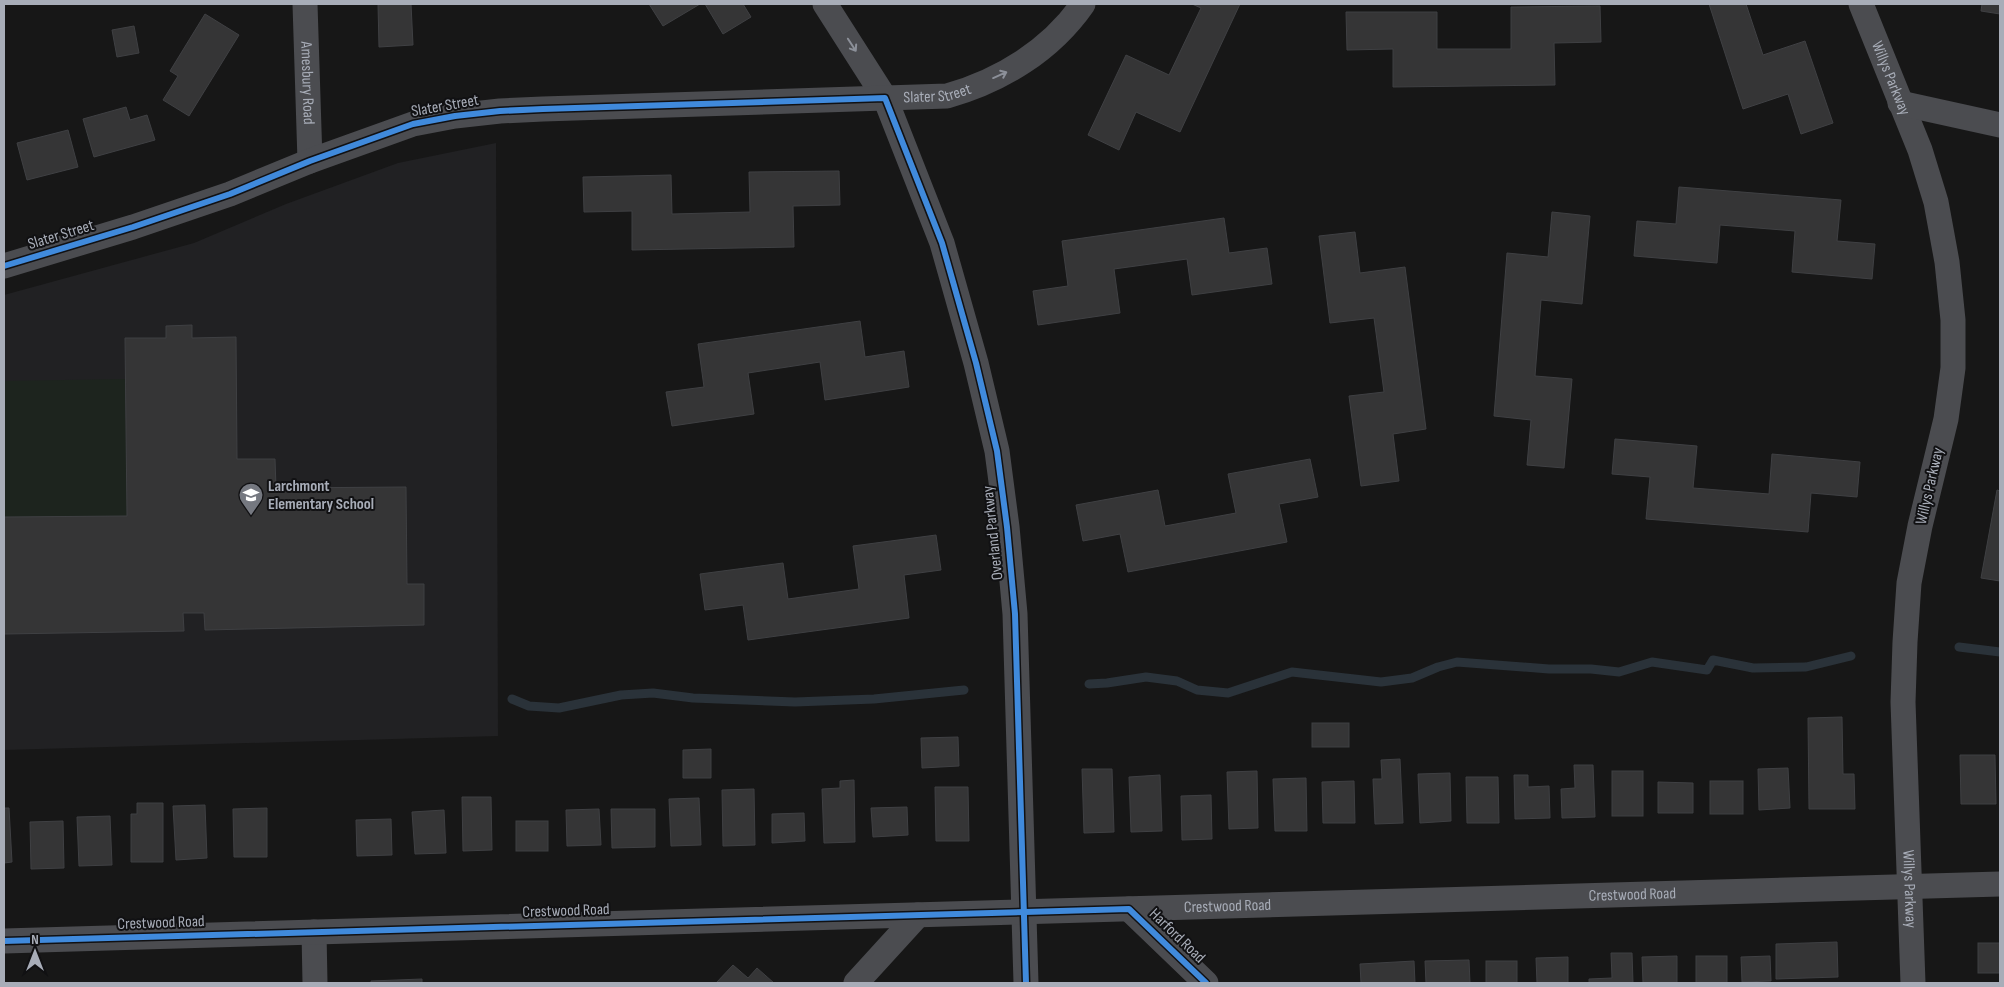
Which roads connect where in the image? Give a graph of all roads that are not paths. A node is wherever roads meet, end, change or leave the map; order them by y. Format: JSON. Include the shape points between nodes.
{"nodes":[{"id":1,"x":304,"y":4,"type":"edge"},
{"id":2,"x":825,"y":4,"type":"edge"},
{"id":3,"x":1084,"y":4,"type":"edge"},
{"id":4,"x":1861,"y":4,"type":"edge"},
{"id":5,"x":885,"y":98,"type":"junction"},
{"id":6,"x":1900,"y":103,"type":"junction"},
{"id":7,"x":2000,"y":125,"type":"edge"},
{"id":8,"x":310,"y":161,"type":"junction"},
{"id":9,"x":4,"y":266,"type":"edge"},
{"id":10,"x":2000,"y":884,"type":"edge"},
{"id":11,"x":1910,"y":886,"type":"junction"},
{"id":12,"x":1129,"y":908,"type":"junction"},
{"id":13,"x":1024,"y":912,"type":"junction"},
{"id":14,"x":918,"y":914,"type":"junction"},
{"id":15,"x":314,"y":932,"type":"junction"},
{"id":16,"x":4,"y":941,"type":"edge"},
{"id":17,"x":316,"y":983,"type":"edge"},
{"id":18,"x":856,"y":983,"type":"edge"},
{"id":19,"x":1026,"y":983,"type":"edge"},
{"id":20,"x":1206,"y":983,"type":"edge"},
{"id":21,"x":1913,"y":983,"type":"edge"}],
"edges":[{"from":1,"to":8,"type":"street","name":"Amesbury Road"},
{"from":2,"to":5,"type":"street","name":"Overland Parkway","one_way":true},
{"from":5,"to":3,"type":"street","name":"Slater Street","one_way":true,"via":[[947,96],[1007,72],[1046,46]]},
{"from":4,"to":6,"type":"street","name":"Willys Parkway"},
{"from":5,"to":8,"type":"street","name":"Slater Street","via":[[482,112],[413,124]]},
{"from":5,"to":13,"type":"street","name":"Overland Parkway","via":[[942,243],[997,451],[1015,614]]},
{"from":6,"to":7,"type":"street"},
{"from":6,"to":11,"type":"street","name":"Willys Parkway","via":[[1920,150],[1936,202],[1953,320],[1953,368],[1946,419],[1920,526],[1910,583],[1905,642],[1903,702]]},
{"from":8,"to":9,"type":"street","name":"Slater Street","via":[[230,194],[133,228]]},
{"from":10,"to":11,"type":"street","name":"Crestwood Road"},
{"from":11,"to":12,"type":"street","name":"Crestwood Road"},
{"from":11,"to":21,"type":"street","name":"Willys Parkway"},
{"from":12,"to":13,"type":"street","name":"Crestwood Road"},
{"from":12,"to":20,"type":"street","name":"Harford Road"},
{"from":13,"to":14,"type":"street","name":"Crestwood Road"},
{"from":13,"to":19,"type":"street","name":"Overland Parkway"},
{"from":14,"to":15,"type":"street","name":"Crestwood Road"},
{"from":14,"to":18,"type":"street"},
{"from":15,"to":16,"type":"street","name":"Crestwood Road"},
{"from":15,"to":17,"type":"street"}]}
